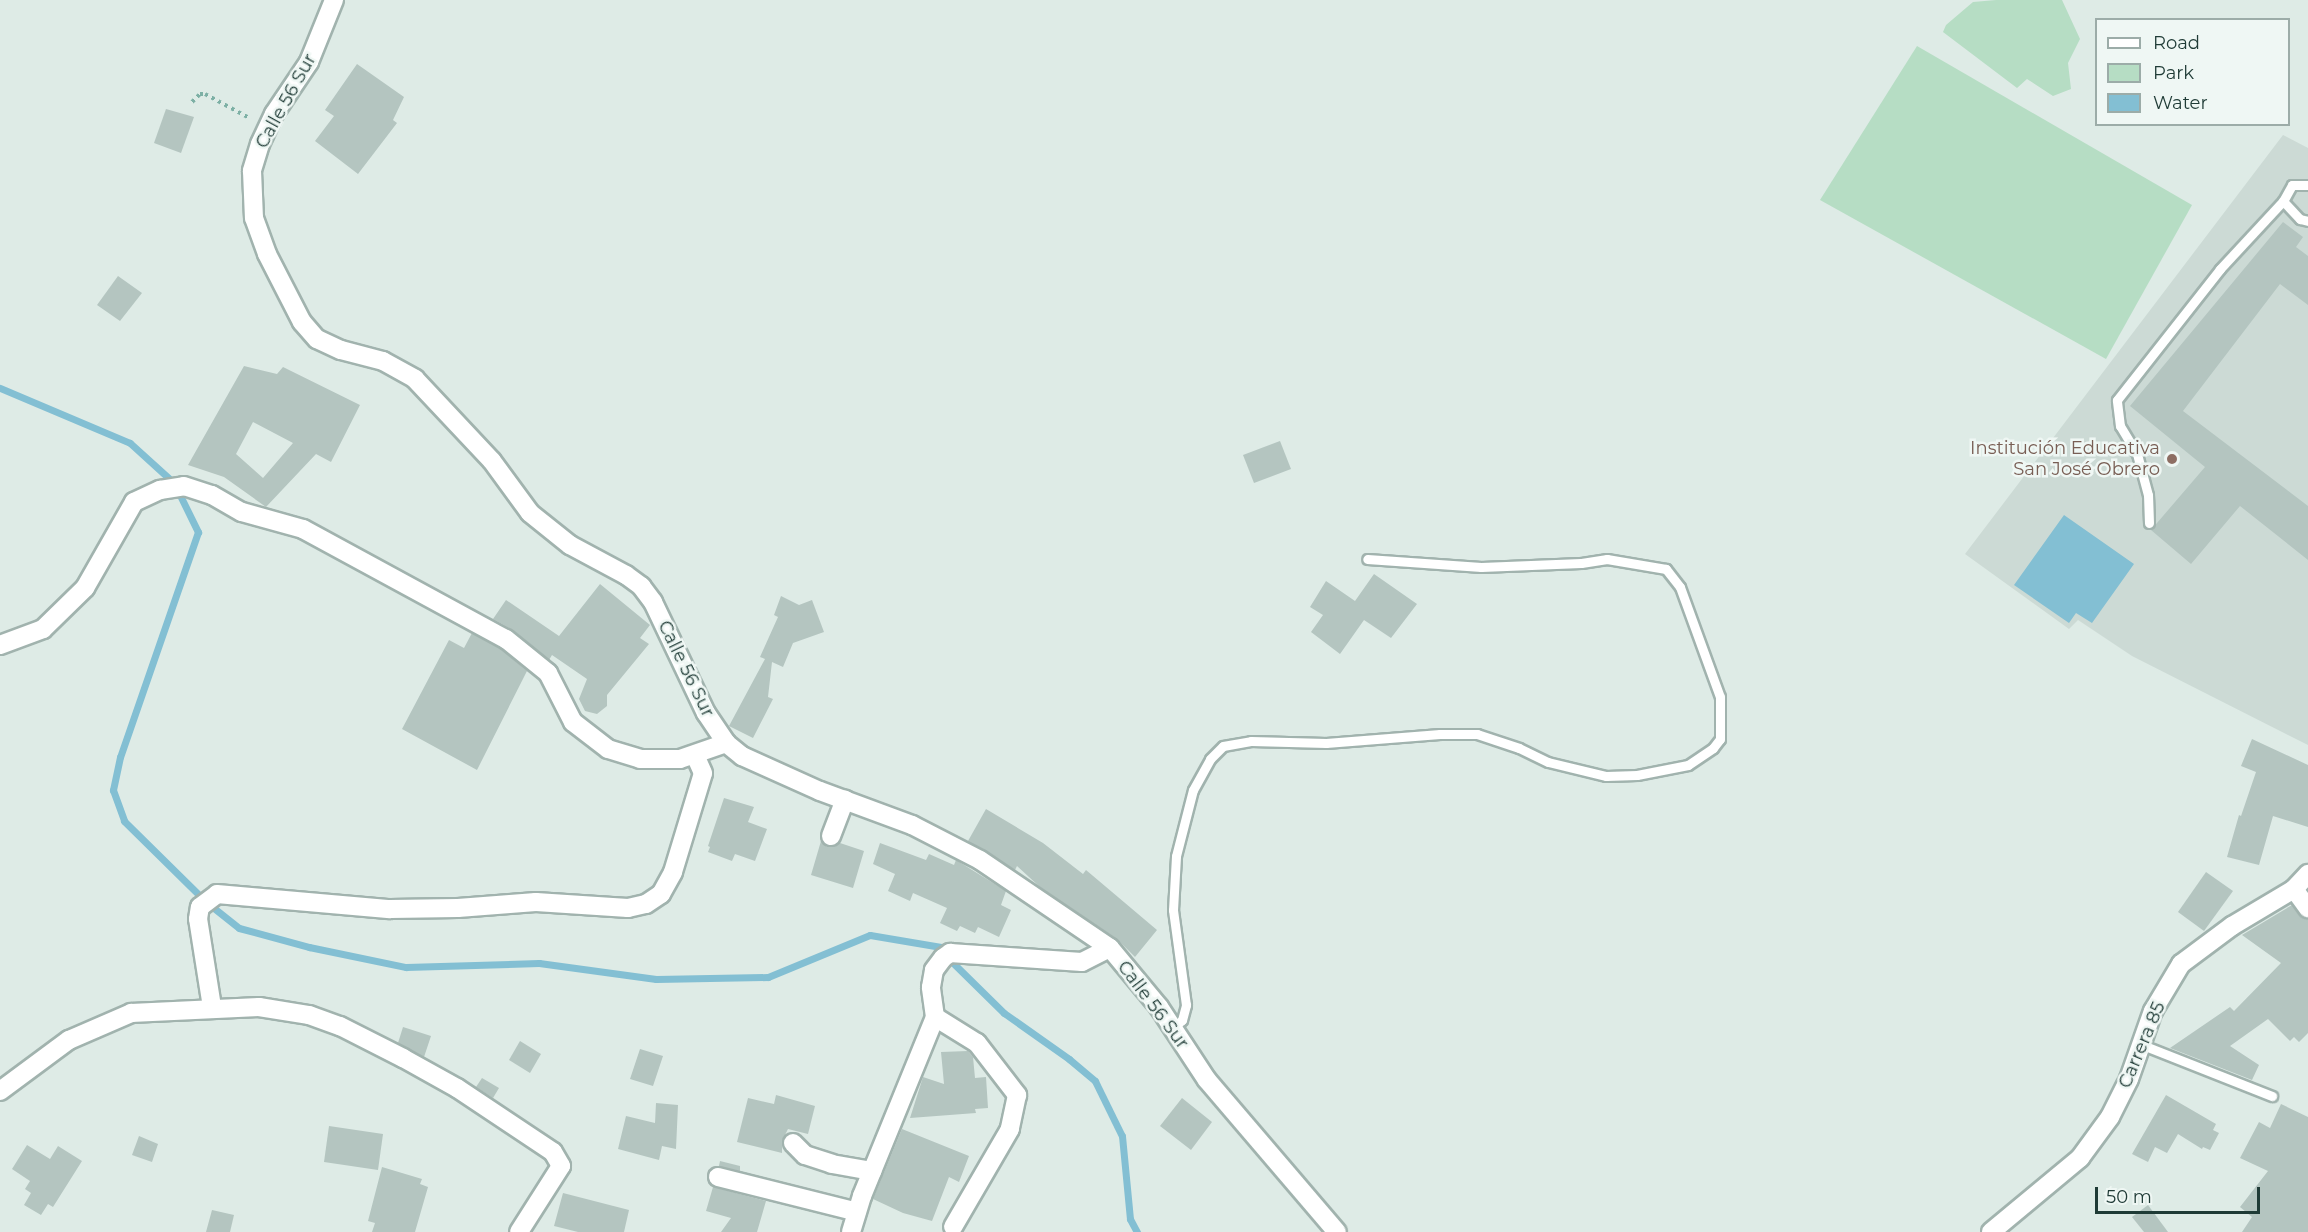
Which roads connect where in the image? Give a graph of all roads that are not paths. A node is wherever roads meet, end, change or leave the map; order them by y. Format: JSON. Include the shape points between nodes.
{"nodes":[{"id":1,"x":334,"y":0,"type":"edge"},
{"id":2,"x":2308,"y":185,"type":"edge"},
{"id":3,"x":2283,"y":201,"type":"junction"},
{"id":4,"x":2308,"y":221,"type":"edge"},
{"id":5,"x":2149,"y":523,"type":"dead end"},
{"id":6,"x":1367,"y":559,"type":"dead end"},
{"id":7,"x":0,"y":645,"type":"edge"},
{"id":8,"x":726,"y":743,"type":"junction"},
{"id":9,"x":695,"y":755,"type":"junction"},
{"id":10,"x":845,"y":800,"type":"junction"},
{"id":11,"x":831,"y":836,"type":"dead end"},
{"id":12,"x":2304,"y":880,"type":"edge"},
{"id":13,"x":2308,"y":908,"type":"edge"},
{"id":14,"x":1110,"y":948,"type":"junction"},
{"id":15,"x":212,"y":1007,"type":"junction"},
{"id":16,"x":935,"y":1017,"type":"junction"},
{"id":17,"x":1173,"y":1028,"type":"junction"},
{"id":18,"x":2140,"y":1044,"type":"junction"},
{"id":19,"x":0,"y":1091,"type":"edge"},
{"id":20,"x":2272,"y":1096,"type":"dead end"},
{"id":21,"x":793,"y":1143,"type":"dead end"},
{"id":22,"x":873,"y":1171,"type":"junction"},
{"id":23,"x":718,"y":1177,"type":"dead end"},
{"id":24,"x":857,"y":1212,"type":"junction"},
{"id":25,"x":953,"y":1227,"type":"dead end"},
{"id":26,"x":519,"y":1232,"type":"edge"},
{"id":27,"x":851,"y":1232,"type":"edge"},
{"id":28,"x":1337,"y":1232,"type":"edge"},
{"id":29,"x":1991,"y":1232,"type":"edge"}],
"edges":[{"from":1,"to":8,"type":"street","name":"Calle 56 Sur","via":[[309,62],[267,128],[252,171],[254,218],[267,254],[302,322],[317,339],[382,361],[415,379],[492,461],[530,513],[570,545],[641,586],[653,602],[706,713]]},
{"from":2,"to":3,"type":"lane","via":[[2292,185]]},
{"from":3,"to":4,"type":"lane","via":[[2300,219]]},
{"from":3,"to":5,"type":"lane","via":[[2220,269],[2117,400],[2120,426],[2137,454],[2148,495]]},
{"from":6,"to":17,"type":"lane","via":[[1481,567],[1607,559],[1666,569],[1680,587],[1720,697],[1720,739],[1688,765],[1637,776],[1606,776],[1557,765],[1477,734],[1326,743],[1251,741],[1223,746],[1210,759],[1193,790],[1176,856],[1173,910],[1186,1005],[1182,1020]]},
{"from":7,"to":9,"type":"street","via":[[43,629],[85,588],[134,502],[159,490],[184,486],[212,495],[242,512],[303,529],[506,639],[548,673],[573,722],[608,749],[640,759]]},
{"from":8,"to":9,"type":"street"},
{"from":8,"to":10,"type":"street","name":"Calle 56 Sur","via":[[742,756]]},
{"from":9,"to":15,"type":"street","via":[[703,773],[674,872],[661,894],[646,904],[628,908],[536,902],[390,909],[217,894],[200,907],[198,919]]},
{"from":10,"to":11,"type":"street"},
{"from":10,"to":14,"type":"street","name":"Calle 56 Sur","via":[[912,825],[980,860]]},
{"from":12,"to":13,"type":"street"},
{"from":12,"to":18,"type":"street","name":"Carrera 85","via":[[2181,964],[2153,1011]]},
{"from":14,"to":16,"type":"street","via":[[1082,962],[950,953],[934,970],[931,987]]},
{"from":14,"to":17,"type":"street","name":"Calle 56 Sur"},
{"from":15,"to":19,"type":"street","via":[[131,1013],[69,1040]]},
{"from":15,"to":26,"type":"street","via":[[258,1007],[340,1026],[457,1088],[543,1144],[561,1166]]},
{"from":16,"to":22,"type":"street"},
{"from":16,"to":25,"type":"street","via":[[977,1043],[1017,1095],[1010,1129]]},
{"from":17,"to":28,"type":"street","name":"Calle 56 Sur","via":[[1207,1080]]},
{"from":18,"to":20,"type":"lane"},
{"from":18,"to":29,"type":"street","name":"Carrera 85","via":[[2129,1079],[2110,1117],[2080,1158]]},
{"from":21,"to":22,"type":"street","via":[[805,1155]]},
{"from":22,"to":24,"type":"street"},
{"from":23,"to":24,"type":"street"},
{"from":24,"to":27,"type":"street"}]}
